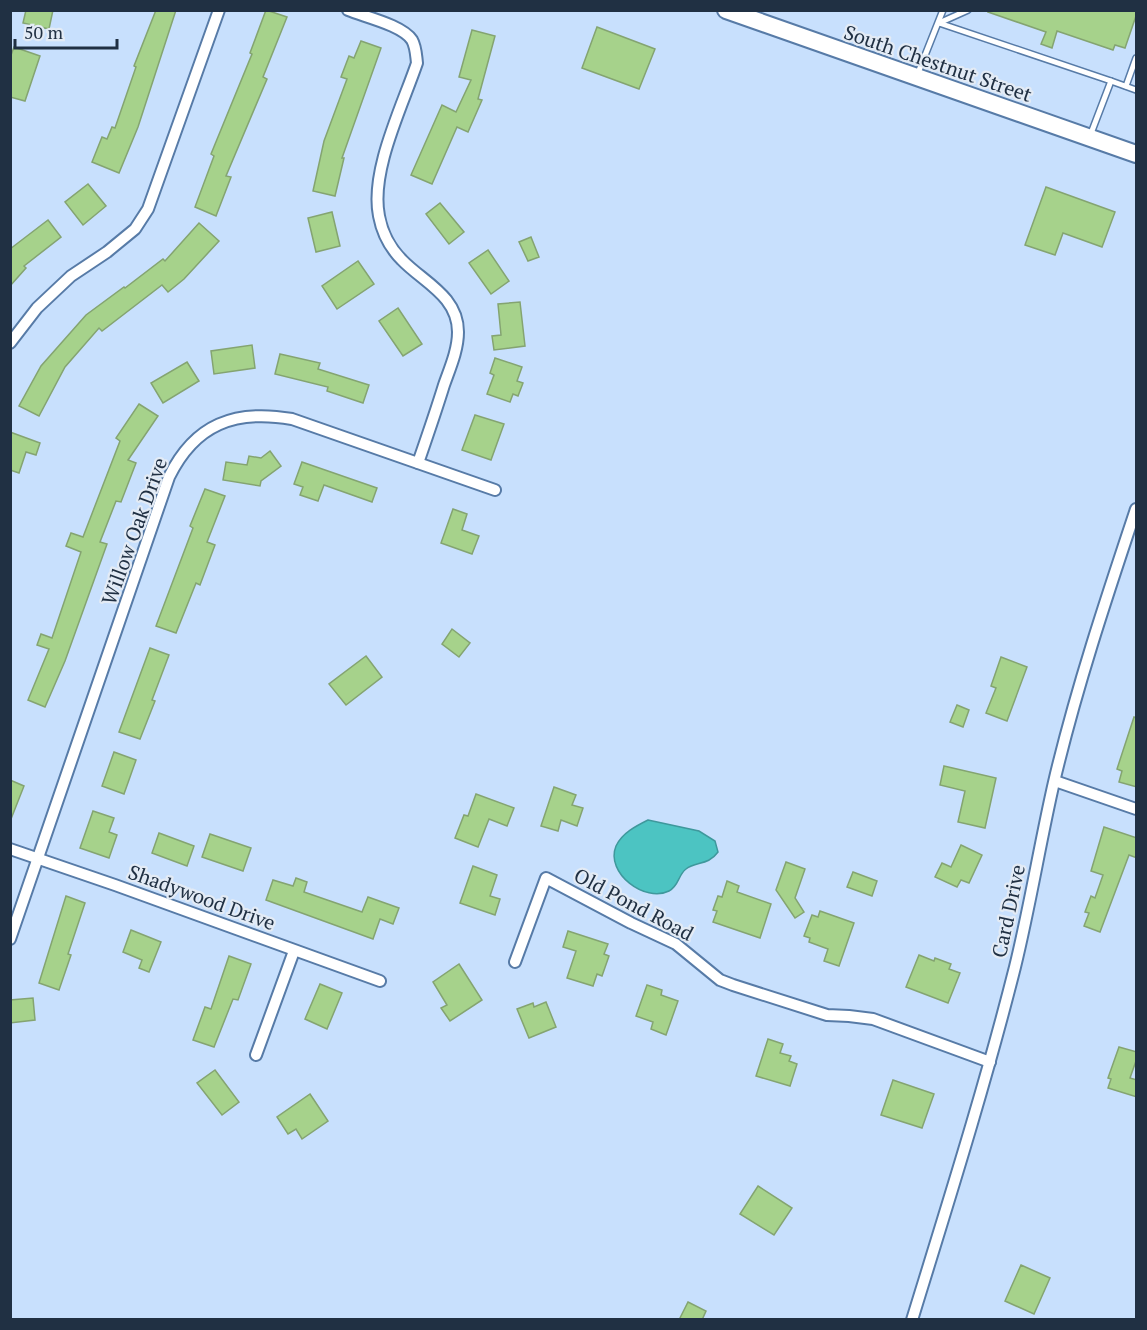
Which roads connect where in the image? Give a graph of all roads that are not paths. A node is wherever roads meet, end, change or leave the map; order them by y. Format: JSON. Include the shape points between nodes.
{"nodes":[{"id":1,"x":219,"y":10,"type":"edge"},
{"id":2,"x":348,"y":10,"type":"edge"},
{"id":3,"x":726,"y":10,"type":"edge"},
{"id":4,"x":943,"y":10,"type":"edge"},
{"id":5,"x":968,"y":10,"type":"edge"},
{"id":6,"x":939,"y":23,"type":"junction"},
{"id":7,"x":1137,"y":58,"type":"edge"},
{"id":8,"x":917,"y":78,"type":"junction"},
{"id":9,"x":1111,"y":81,"type":"junction"},
{"id":10,"x":1126,"y":86,"type":"junction"},
{"id":11,"x":1137,"y":90,"type":"edge"},
{"id":12,"x":1089,"y":138,"type":"junction"},
{"id":13,"x":1137,"y":154,"type":"edge"},
{"id":14,"x":10,"y":342,"type":"edge"},
{"id":15,"x":418,"y":463,"type":"junction"},
{"id":16,"x":495,"y":490,"type":"dead end"},
{"id":17,"x":1137,"y":509,"type":"edge"},
{"id":18,"x":1054,"y":781,"type":"junction"},
{"id":19,"x":1137,"y":809,"type":"edge"},
{"id":20,"x":10,"y":849,"type":"edge"},
{"id":21,"x":39,"y":859,"type":"junction"},
{"id":22,"x":10,"y":939,"type":"edge"},
{"id":23,"x":294,"y":951,"type":"junction"},
{"id":24,"x":515,"y":962,"type":"dead end"},
{"id":25,"x":380,"y":981,"type":"dead end"},
{"id":26,"x":256,"y":1055,"type":"dead end"},
{"id":27,"x":990,"y":1062,"type":"junction"},
{"id":28,"x":912,"y":1320,"type":"edge"}],
"edges":[{"from":1,"to":14,"type":"street","via":[[148,209],[135,229],[54,292]]},
{"from":2,"to":15,"type":"street","via":[[404,32],[416,50],[417,63],[380,168],[379,215],[387,240],[401,259],[438,289],[450,305],[458,332],[455,353]]},
{"from":3,"to":8,"type":"main road","name":"South Chestnut Street"},
{"from":4,"to":6,"type":"lane"},
{"from":5,"to":6,"type":"lane"},
{"from":6,"to":8,"type":"lane"},
{"from":6,"to":9,"type":"lane"},
{"from":7,"to":10,"type":"lane"},
{"from":8,"to":12,"type":"main road","name":"South Chestnut Street"},
{"from":9,"to":10,"type":"lane"},
{"from":9,"to":12,"type":"lane"},
{"from":10,"to":11,"type":"lane"},
{"from":12,"to":13,"type":"main road","name":"South Chestnut Street"},
{"from":15,"to":16,"type":"street","name":"Willow Oak Drive"},
{"from":15,"to":21,"type":"street","name":"Willow Oak Drive","via":[[272,415],[227,420],[191,443],[170,477]]},
{"from":17,"to":18,"type":"street","name":"Card Drive","via":[[1095,633]]},
{"from":18,"to":19,"type":"street"},
{"from":18,"to":27,"type":"street","name":"Card Drive"},
{"from":20,"to":21,"type":"street","name":"Shadywood Drive"},
{"from":21,"to":22,"type":"street","name":"Willow Oak Drive"},
{"from":21,"to":23,"type":"street","name":"Shadywood Drive"},
{"from":23,"to":25,"type":"street","name":"Shadywood Drive"},
{"from":23,"to":26,"type":"street"},
{"from":24,"to":27,"type":"street","name":"Old Pond Road","via":[[546,878],[676,944],[733,986],[827,1016],[873,1019]]},
{"from":27,"to":28,"type":"street","name":"Card Drive"}]}
